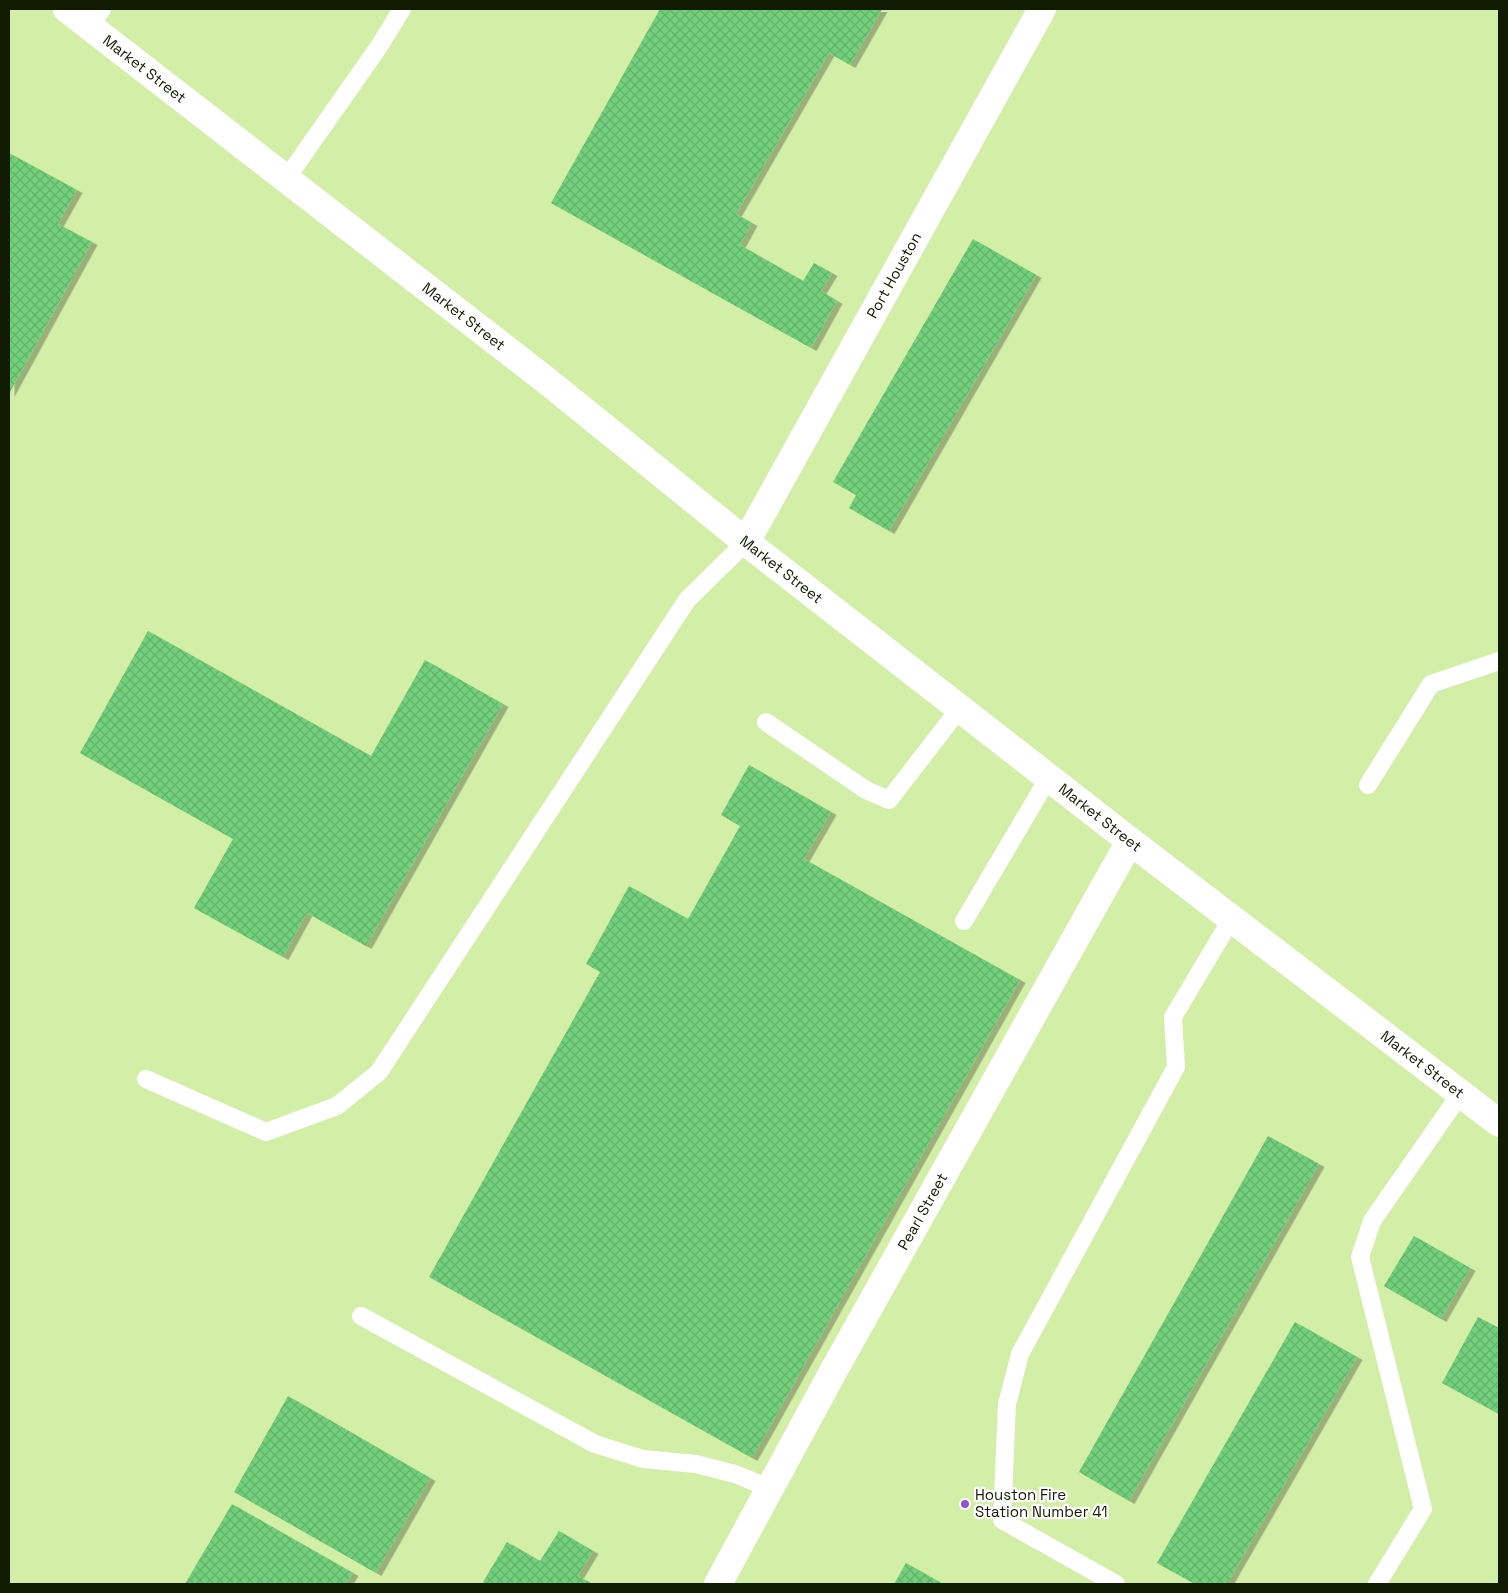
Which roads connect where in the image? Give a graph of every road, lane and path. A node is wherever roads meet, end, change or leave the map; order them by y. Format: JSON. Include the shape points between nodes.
{"nodes":[{"id":1,"x":67,"y":9,"type":"edge"},
{"id":2,"x":402,"y":9,"type":"edge"},
{"id":3,"x":1042,"y":9,"type":"edge"},
{"id":4,"x":96,"y":18,"type":"edge"},
{"id":5,"x":286,"y":179,"type":"junction"},
{"id":6,"x":746,"y":542,"type":"junction"},
{"id":7,"x":1499,"y":661,"type":"edge"},
{"id":8,"x":960,"y":708,"type":"junction"},
{"id":9,"x":766,"y":722,"type":"dead end"},
{"id":10,"x":1049,"y":777,"type":"junction"},
{"id":11,"x":1368,"y":785,"type":"dead end"},
{"id":12,"x":1130,"y":841,"type":"junction"},
{"id":13,"x":1232,"y":918,"type":"junction"},
{"id":14,"x":964,"y":921,"type":"dead end"},
{"id":15,"x":146,"y":1079,"type":"dead end"},
{"id":16,"x":1461,"y":1093,"type":"junction"},
{"id":17,"x":1499,"y":1123,"type":"edge"},
{"id":18,"x":361,"y":1316,"type":"dead end"},
{"id":19,"x":769,"y":1488,"type":"junction"},
{"id":20,"x":718,"y":1584,"type":"edge"},
{"id":21,"x":1116,"y":1584,"type":"edge"},
{"id":22,"x":1377,"y":1584,"type":"edge"}],
"edges":[{"from":1,"to":4,"type":"main road","name":"Market Street"},
{"from":2,"to":5,"type":"lane"},
{"from":3,"to":6,"type":"main road","name":"Port Houston"},
{"from":4,"to":5,"type":"main road","name":"Market Street"},
{"from":5,"to":6,"type":"main road","name":"Market Street","via":[[547,380]]},
{"from":6,"to":8,"type":"main road","name":"Market Street"},
{"from":6,"to":15,"type":"lane","via":[[687,600],[379,1072],[337,1106],[266,1132]]},
{"from":7,"to":11,"type":"lane","via":[[1431,684]]},
{"from":8,"to":9,"type":"lane","via":[[889,800],[866,790]]},
{"from":8,"to":10,"type":"main road","name":"Market Street"},
{"from":10,"to":12,"type":"main road","name":"Market Street"},
{"from":10,"to":14,"type":"lane"},
{"from":12,"to":13,"type":"main road","name":"Market Street"},
{"from":12,"to":19,"type":"main road","name":"Pearl Street"},
{"from":13,"to":16,"type":"main road","name":"Market Street"},
{"from":13,"to":21,"type":"lane","via":[[1173,1017],[1176,1067],[1020,1354],[1007,1404],[1002,1520]]},
{"from":16,"to":17,"type":"main road","name":"Market Street"},
{"from":16,"to":22,"type":"lane","via":[[1372,1221],[1360,1257],[1423,1509]]},
{"from":18,"to":19,"type":"lane","via":[[595,1444],[643,1459],[696,1464],[735,1474]]},
{"from":19,"to":20,"type":"main road","name":"Pearl Street"}]}
